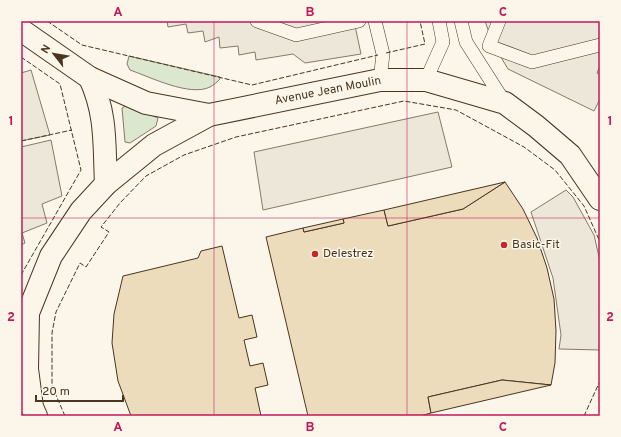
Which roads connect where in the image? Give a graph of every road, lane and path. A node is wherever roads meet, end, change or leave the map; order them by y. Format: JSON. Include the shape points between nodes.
{"nodes":[{"id":1,"x":257,"y":21,"type":"edge"},
{"id":2,"x":358,"y":21,"type":"edge"},
{"id":3,"x":375,"y":21,"type":"edge"},
{"id":4,"x":439,"y":21,"type":"edge"},
{"id":5,"x":461,"y":21,"type":"edge"},
{"id":6,"x":499,"y":21,"type":"edge"},
{"id":7,"x":21,"y":30,"type":"edge"},
{"id":8,"x":600,"y":45,"type":"edge"},
{"id":9,"x":90,"y":78,"type":"junction"},
{"id":10,"x":380,"y":80,"type":"junction"},
{"id":11,"x":426,"y":80,"type":"junction"},
{"id":12,"x":505,"y":103,"type":"junction"},
{"id":13,"x":209,"y":115,"type":"junction"},
{"id":14,"x":570,"y":156,"type":"junction"},
{"id":15,"x":600,"y":175,"type":"edge"},
{"id":16,"x":106,"y":184,"type":"junction"},
{"id":17,"x":600,"y":199,"type":"edge"},
{"id":18,"x":24,"y":316,"type":"edge"},
{"id":19,"x":36,"y":416,"type":"edge"}],
"edges":[{"from":1,"to":2,"type":"lane","via":[[296,35]]},
{"from":3,"to":10,"type":"lane","via":[[382,54]]},
{"from":4,"to":11,"type":"lane","via":[[443,42]]},
{"from":5,"to":12,"type":"lane","via":[[466,42]]},
{"from":6,"to":8,"type":"lane","via":[[489,46],[532,62]]},
{"from":7,"to":9,"type":"street","name":"Avenue Jean Moulin"},
{"from":9,"to":13,"type":"street","name":"Avenue Jean Moulin","via":[[146,103]]},
{"from":9,"to":16,"type":"street","via":[[104,120]]},
{"from":10,"to":11,"type":"street","name":"Avenue Jean Moulin"},
{"from":10,"to":13,"type":"street","name":"Avenue Jean Moulin"},
{"from":11,"to":12,"type":"street","name":"Avenue Jean Moulin"},
{"from":12,"to":14,"type":"street","name":"Avenue Jean Moulin"},
{"from":13,"to":16,"type":"street","name":"Avenue Jean Moulin","via":[[154,145]]},
{"from":14,"to":15,"type":"street","name":"Avenue Jean Moulin"},
{"from":14,"to":17,"type":"street","name":"Avenue Jean Moulin"},
{"from":16,"to":18,"type":"street","name":"Avenue Jean Moulin","via":[[81,211],[51,256]]},
{"from":18,"to":19,"type":"street","name":"Avenue Jean Moulin","via":[[27,369],[32,407]]}]}
